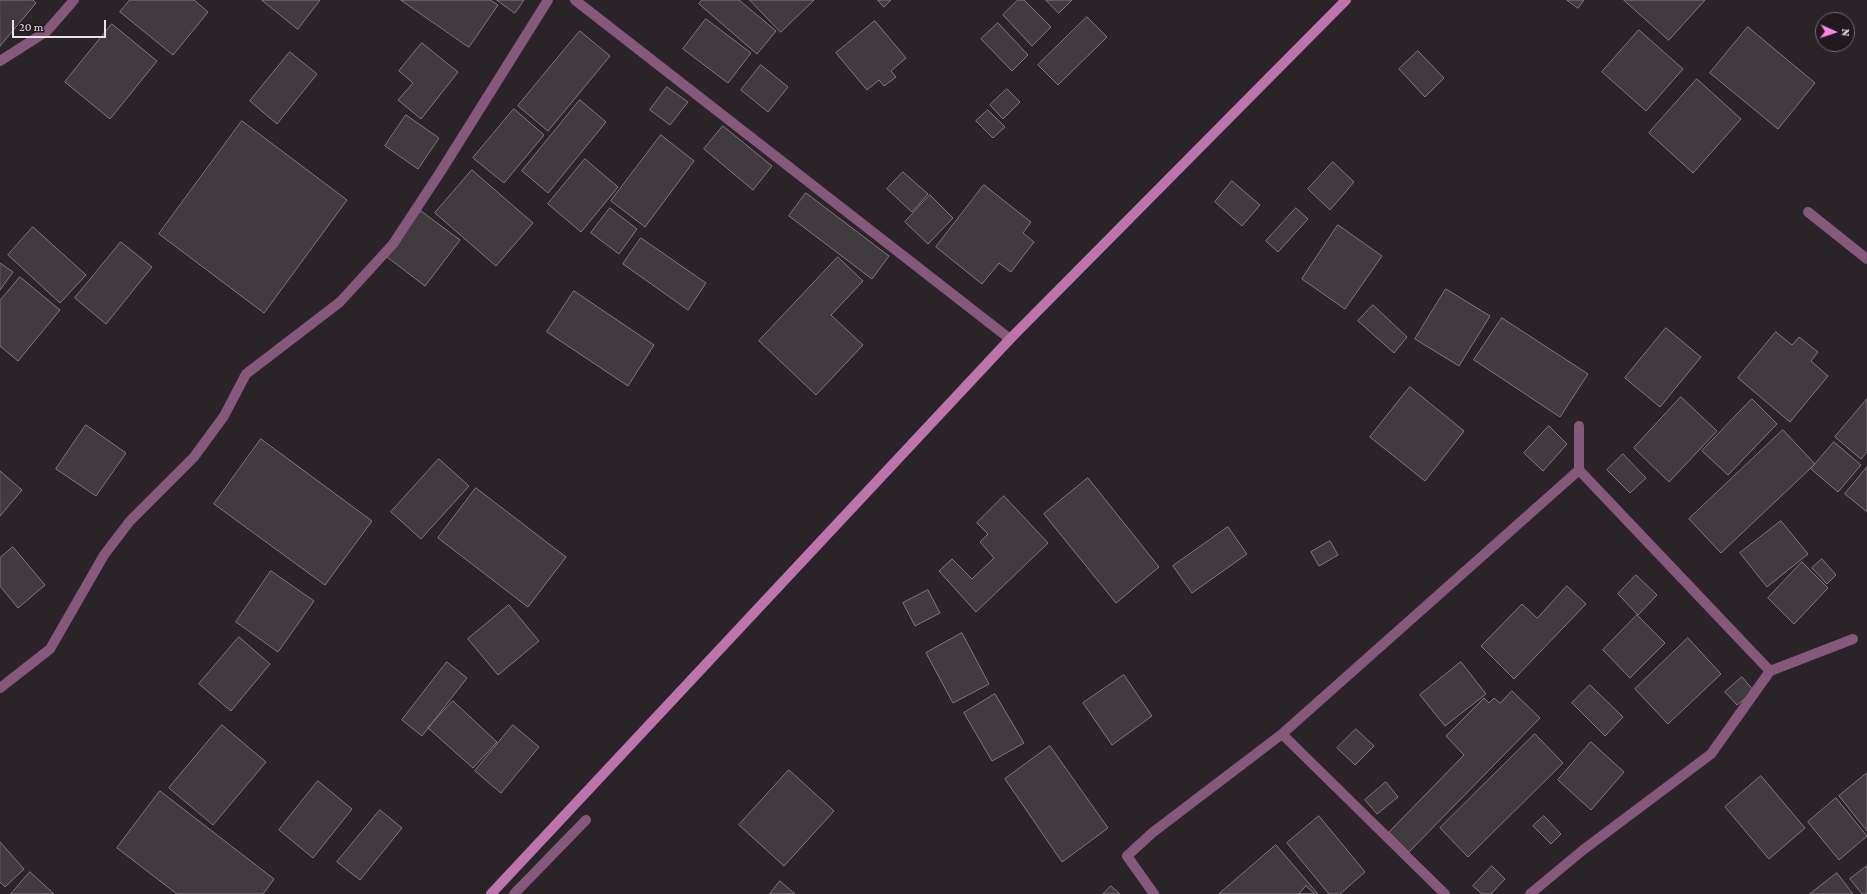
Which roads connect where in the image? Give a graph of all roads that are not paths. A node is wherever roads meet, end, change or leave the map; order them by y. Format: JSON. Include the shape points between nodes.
{"nodes":[{"id":1,"x":74,"y":0,"type":"edge"},
{"id":2,"x":548,"y":0,"type":"edge"},
{"id":3,"x":575,"y":0,"type":"edge"},
{"id":4,"x":1346,"y":0,"type":"edge"},
{"id":5,"x":0,"y":61,"type":"edge"},
{"id":6,"x":1808,"y":212,"type":"dead end"},
{"id":7,"x":1867,"y":259,"type":"edge"},
{"id":8,"x":1010,"y":338,"type":"junction"},
{"id":9,"x":1579,"y":426,"type":"dead end"},
{"id":10,"x":1579,"y":470,"type":"junction"},
{"id":11,"x":1854,"y":639,"type":"dead end"},
{"id":12,"x":1770,"y":671,"type":"junction"},
{"id":13,"x":0,"y":688,"type":"edge"},
{"id":14,"x":1282,"y":734,"type":"junction"},
{"id":15,"x":586,"y":820,"type":"dead end"},
{"id":16,"x":491,"y":894,"type":"edge"},
{"id":17,"x":514,"y":894,"type":"edge"},
{"id":18,"x":1154,"y":894,"type":"edge"},
{"id":19,"x":1445,"y":894,"type":"edge"},
{"id":20,"x":1530,"y":894,"type":"edge"}],
"edges":[{"from":1,"to":5,"type":"street","via":[[47,31]]},
{"from":2,"to":13,"type":"street","via":[[393,244],[340,302],[246,374],[224,416],[194,457],[130,521],[104,555],[50,649]]},
{"from":3,"to":8,"type":"street"},
{"from":4,"to":8,"type":"street"},
{"from":6,"to":7,"type":"street"},
{"from":8,"to":16,"type":"street"},
{"from":9,"to":10,"type":"street"},
{"from":10,"to":12,"type":"street"},
{"from":10,"to":14,"type":"street"},
{"from":11,"to":12,"type":"street"},
{"from":12,"to":20,"type":"street","via":[[1710,754],[1583,850]]},
{"from":14,"to":18,"type":"street","via":[[1152,833],[1127,856]]},
{"from":14,"to":19,"type":"street"},
{"from":15,"to":17,"type":"street"}]}
